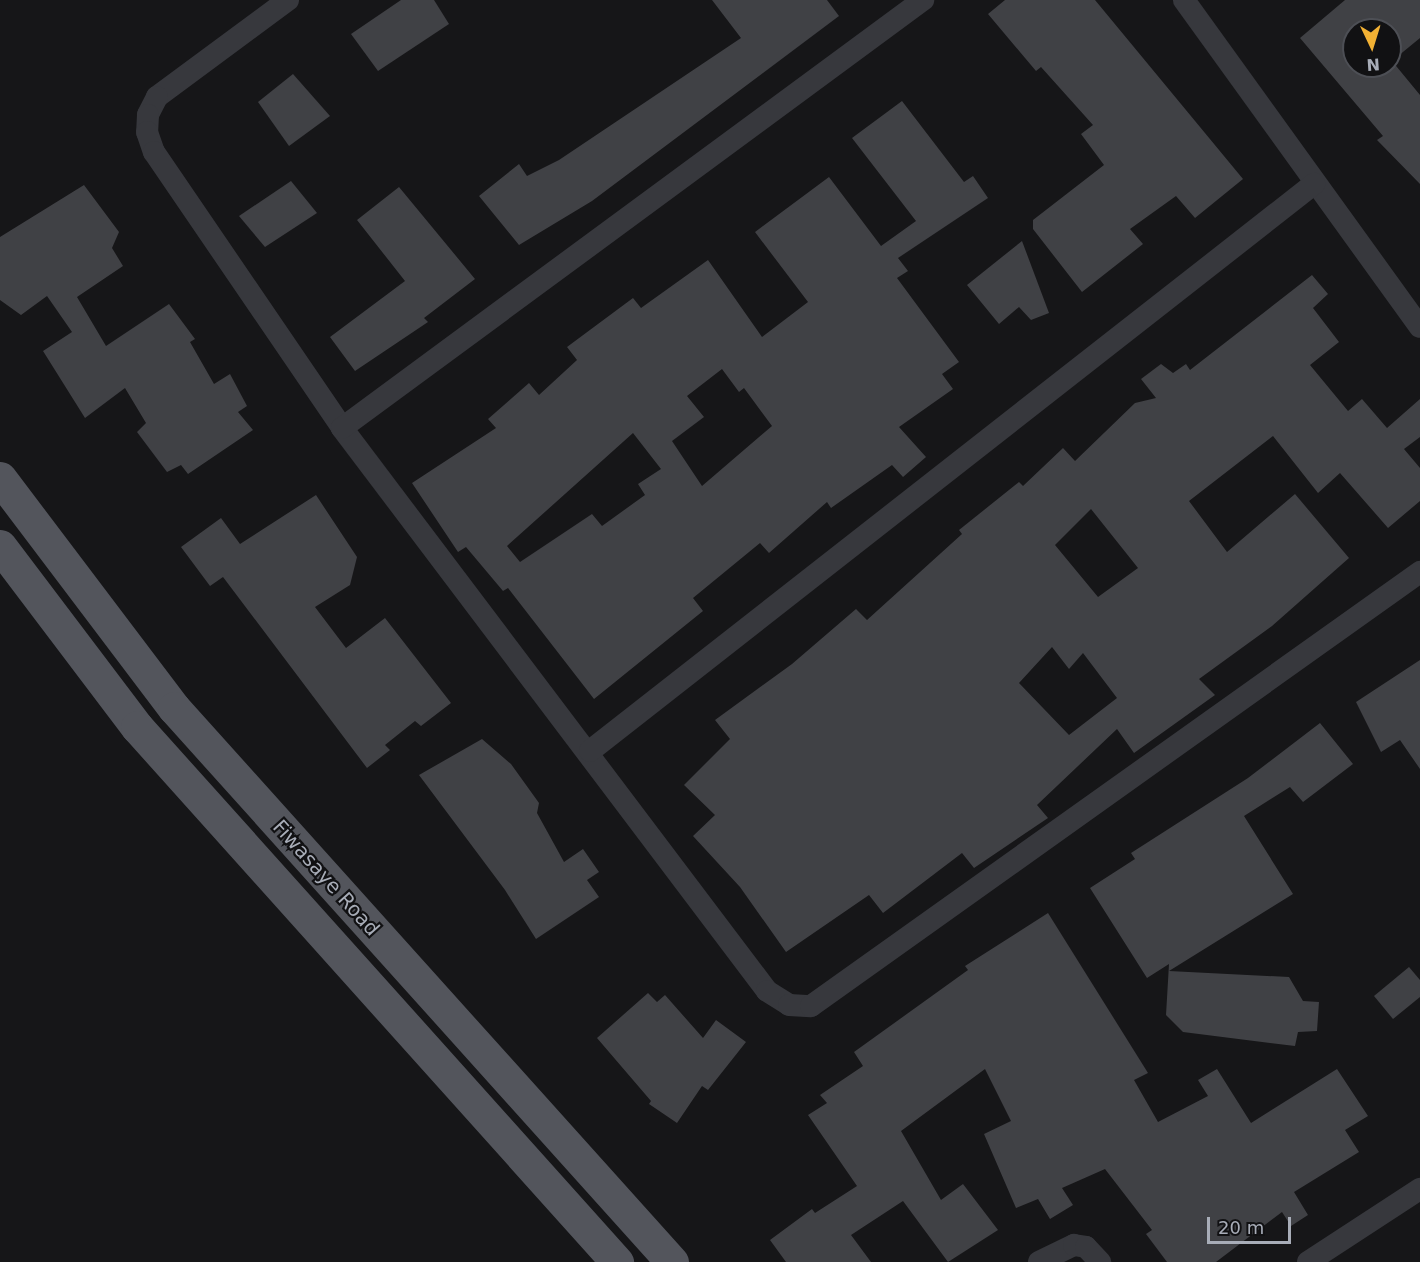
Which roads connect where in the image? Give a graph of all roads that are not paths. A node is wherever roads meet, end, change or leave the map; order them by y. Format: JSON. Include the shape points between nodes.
{"nodes":[{"id":1,"x":288,"y":0,"type":"edge"},
{"id":2,"x":923,"y":0,"type":"edge"},
{"id":3,"x":1184,"y":0,"type":"edge"},
{"id":4,"x":1314,"y":184,"type":"junction"},
{"id":5,"x":1420,"y":327,"type":"edge"},
{"id":6,"x":342,"y":428,"type":"junction"},
{"id":7,"x":0,"y":478,"type":"edge"},
{"id":8,"x":0,"y":546,"type":"edge"},
{"id":9,"x":1420,"y":572,"type":"edge"},
{"id":10,"x":590,"y":751,"type":"junction"},
{"id":11,"x":1420,"y":1189,"type":"edge"},
{"id":12,"x":617,"y":1262,"type":"edge"},
{"id":13,"x":672,"y":1262,"type":"edge"},
{"id":14,"x":1040,"y":1262,"type":"edge"},
{"id":15,"x":1100,"y":1262,"type":"edge"},
{"id":16,"x":1308,"y":1262,"type":"edge"}],
"edges":[{"from":1,"to":6,"type":"street","via":[[157,97],[148,115],[147,132],[154,152]]},
{"from":2,"to":6,"type":"street"},
{"from":3,"to":4,"type":"street"},
{"from":4,"to":5,"type":"street"},
{"from":4,"to":10,"type":"street"},
{"from":6,"to":10,"type":"street"},
{"from":7,"to":13,"type":"main road","name":"Fiwasaye Road","via":[[174,708]]},
{"from":8,"to":12,"type":"main road","name":"Fiwasaye Road","via":[[137,727]]},
{"from":9,"to":10,"type":"street","via":[[810,1006],[789,1005],[767,991]]},
{"from":11,"to":16,"type":"street"},
{"from":14,"to":15,"type":"street","via":[[1074,1245],[1086,1247]]}]}
